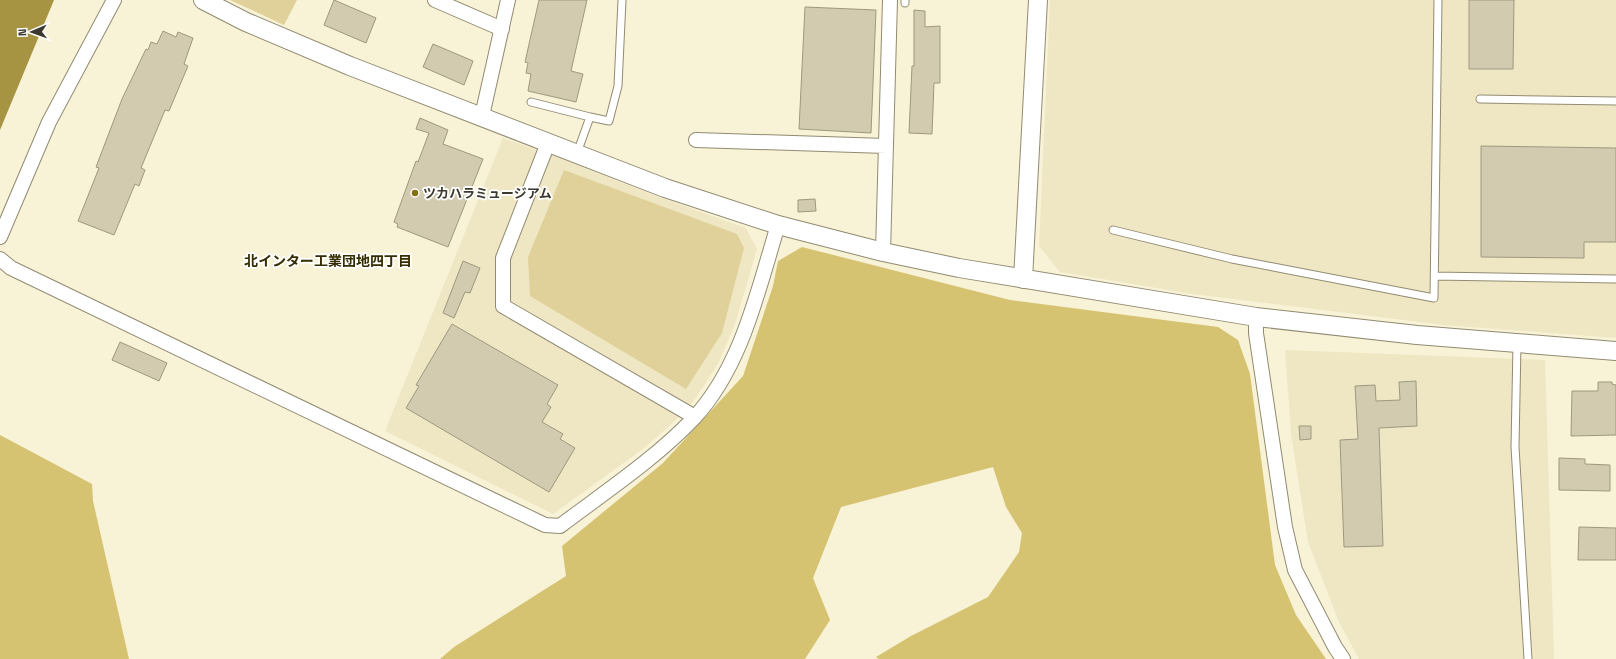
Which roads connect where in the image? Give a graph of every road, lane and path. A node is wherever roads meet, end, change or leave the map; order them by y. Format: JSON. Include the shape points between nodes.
{"nodes":[{"id":1,"x":114,"y":0,"type":"edge"},
{"id":2,"x":435,"y":0,"type":"edge"},
{"id":3,"x":508,"y":0,"type":"edge"},
{"id":4,"x":622,"y":0,"type":"edge"},
{"id":5,"x":890,"y":0,"type":"edge"},
{"id":6,"x":1038,"y":0,"type":"edge"},
{"id":7,"x":1438,"y":0,"type":"edge"},
{"id":8,"x":207,"y":1,"type":"edge"},
{"id":9,"x":502,"y":29,"type":"junction"},
{"id":10,"x":1480,"y":99,"type":"dead end"},
{"id":11,"x":1616,"y":101,"type":"edge"},
{"id":12,"x":531,"y":102,"type":"dead end"},
{"id":13,"x":482,"y":116,"type":"junction"},
{"id":14,"x":590,"y":117,"type":"junction"},
{"id":15,"x":696,"y":140,"type":"dead end"},
{"id":16,"x":548,"y":143,"type":"junction"},
{"id":17,"x":886,"y":146,"type":"junction"},
{"id":18,"x":577,"y":153,"type":"junction"},
{"id":19,"x":778,"y":225,"type":"junction"},
{"id":20,"x":1113,"y":230,"type":"dead end"},
{"id":21,"x":0,"y":237,"type":"edge"},
{"id":22,"x":883,"y":252,"type":"junction"},
{"id":23,"x":0,"y":259,"type":"edge"},
{"id":24,"x":1435,"y":276,"type":"junction"},
{"id":25,"x":1023,"y":279,"type":"junction"},
{"id":26,"x":1616,"y":279,"type":"edge"},
{"id":27,"x":1256,"y":317,"type":"junction"},
{"id":28,"x":1517,"y":344,"type":"junction"},
{"id":29,"x":1616,"y":351,"type":"edge"},
{"id":30,"x":695,"y":417,"type":"junction"},
{"id":31,"x":1343,"y":659,"type":"edge"},
{"id":32,"x":1528,"y":659,"type":"edge"}],
"edges":[{"from":1,"to":21,"type":"street","via":[[49,122]]},
{"from":2,"to":9,"type":"street"},
{"from":3,"to":9,"type":"street"},
{"from":4,"to":14,"type":"lane","via":[[618,86],[609,121]]},
{"from":5,"to":17,"type":"street"},
{"from":6,"to":25,"type":"street"},
{"from":7,"to":24,"type":"lane"},
{"from":8,"to":13,"type":"street","via":[[246,22],[350,66]]},
{"from":9,"to":13,"type":"street"},
{"from":10,"to":11,"type":"lane"},
{"from":12,"to":14,"type":"lane"},
{"from":13,"to":16,"type":"street"},
{"from":14,"to":18,"type":"lane"},
{"from":15,"to":17,"type":"street"},
{"from":16,"to":18,"type":"street"},
{"from":16,"to":30,"type":"street","via":[[503,258],[503,306]]},
{"from":17,"to":22,"type":"street"},
{"from":18,"to":19,"type":"street","via":[[665,188]]},
{"from":19,"to":22,"type":"street"},
{"from":19,"to":30,"type":"street","via":[[740,343],[713,392]]},
{"from":20,"to":24,"type":"lane","via":[[1232,258],[1434,298]]},
{"from":22,"to":25,"type":"street"},
{"from":23,"to":30,"type":"street","via":[[11,268],[545,525],[560,526],[666,445]]},
{"from":24,"to":26,"type":"lane"},
{"from":25,"to":27,"type":"street"},
{"from":27,"to":28,"type":"street"},
{"from":27,"to":31,"type":"street","via":[[1256,333],[1284,520],[1295,570]]},
{"from":28,"to":29,"type":"street"},
{"from":28,"to":32,"type":"lane","via":[[1515,447]]}]}
